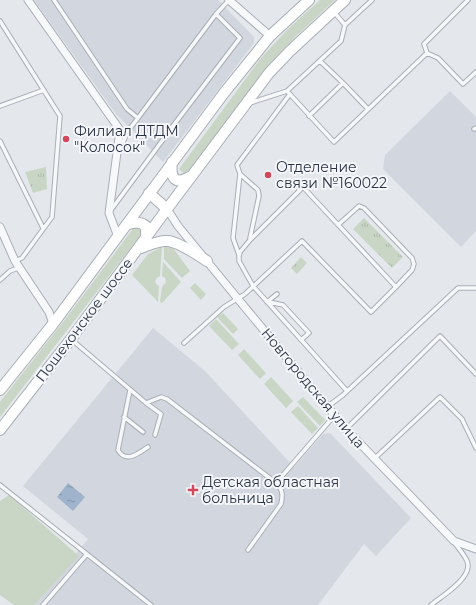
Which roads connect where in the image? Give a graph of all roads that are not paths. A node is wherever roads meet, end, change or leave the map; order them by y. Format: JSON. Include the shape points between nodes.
{"nodes":[{"id":1,"x":28,"y":0,"type":"edge"},
{"id":2,"x":54,"y":0,"type":"edge"},
{"id":3,"x":229,"y":0,"type":"edge"},
{"id":4,"x":309,"y":0,"type":"edge"},
{"id":5,"x":345,"y":0,"type":"edge"},
{"id":6,"x":372,"y":0,"type":"edge"},
{"id":7,"x":468,"y":0,"type":"edge"},
{"id":8,"x":333,"y":11,"type":"junction"},
{"id":9,"x":216,"y":14,"type":"junction"},
{"id":10,"x":0,"y":21,"type":"edge"},
{"id":11,"x":345,"y":25,"type":"junction"},
{"id":12,"x":270,"y":36,"type":"junction"},
{"id":13,"x":427,"y":53,"type":"junction"},
{"id":14,"x":320,"y":61,"type":"junction"},
{"id":15,"x":476,"y":72,"type":"edge"},
{"id":16,"x":343,"y":83,"type":"junction"},
{"id":17,"x":44,"y":90,"type":"junction"},
{"id":18,"x":288,"y":92,"type":"junction"},
{"id":19,"x":246,"y":105,"type":"junction"},
{"id":20,"x":0,"y":106,"type":"edge"},
{"id":21,"x":368,"y":109,"type":"junction"},
{"id":22,"x":309,"y":116,"type":"junction"},
{"id":23,"x":138,"y":118,"type":"junction"},
{"id":24,"x":0,"y":141,"type":"edge"},
{"id":25,"x":115,"y":161,"type":"junction"},
{"id":26,"x":172,"y":162,"type":"junction"},
{"id":27,"x":193,"y":174,"type":"junction"},
{"id":28,"x":240,"y":174,"type":"junction"},
{"id":29,"x":149,"y":193,"type":"junction"},
{"id":30,"x":167,"y":209,"type":"junction"},
{"id":31,"x":109,"y":213,"type":"junction"},
{"id":32,"x":126,"y":225,"type":"junction"},
{"id":33,"x":338,"y":225,"type":"junction"},
{"id":34,"x":0,"y":227,"type":"edge"},
{"id":35,"x":43,"y":228,"type":"junction"},
{"id":36,"x":118,"y":237,"type":"junction"},
{"id":37,"x":146,"y":237,"type":"junction"},
{"id":38,"x":250,"y":240,"type":"junction"},
{"id":39,"x":138,"y":249,"type":"junction"},
{"id":40,"x":239,"y":256,"type":"junction"},
{"id":41,"x":207,"y":260,"type":"junction"},
{"id":42,"x":16,"y":264,"type":"junction"},
{"id":43,"x":0,"y":280,"type":"edge"},
{"id":44,"x":253,"y":286,"type":"junction"},
{"id":45,"x":396,"y":287,"type":"junction"},
{"id":46,"x":476,"y":288,"type":"edge"},
{"id":47,"x":277,"y":294,"type":"dead end"},
{"id":48,"x":238,"y":299,"type":"junction"},
{"id":49,"x":268,"y":302,"type":"junction"},
{"id":50,"x":53,"y":324,"type":"junction"},
{"id":51,"x":72,"y":339,"type":"junction"},
{"id":52,"x":302,"y":340,"type":"junction"},
{"id":53,"x":184,"y":343,"type":"dead end"},
{"id":54,"x":476,"y":374,"type":"edge"},
{"id":55,"x":0,"y":390,"type":"edge"},
{"id":56,"x":130,"y":390,"type":"junction"},
{"id":57,"x":347,"y":391,"type":"junction"},
{"id":58,"x":146,"y":403,"type":"junction"},
{"id":59,"x":327,"y":407,"type":"junction"},
{"id":60,"x":334,"y":416,"type":"junction"},
{"id":61,"x":124,"y":417,"type":"junction"},
{"id":62,"x":0,"y":430,"type":"edge"},
{"id":63,"x":346,"y":430,"type":"junction"},
{"id":64,"x":143,"y":432,"type":"dead end"},
{"id":65,"x":155,"y":435,"type":"dead end"},
{"id":66,"x":148,"y":447,"type":"dead end"},
{"id":67,"x":476,"y":448,"type":"edge"},
{"id":68,"x":374,"y":459,"type":"junction"},
{"id":69,"x":276,"y":483,"type":"junction"},
{"id":70,"x":0,"y":484,"type":"edge"},
{"id":71,"x":454,"y":541,"type":"junction"},
{"id":72,"x":476,"y":549,"type":"edge"},
{"id":73,"x":248,"y":550,"type":"dead end"},
{"id":74,"x":87,"y":554,"type":"junction"},
{"id":75,"x":43,"y":605,"type":"edge"},
{"id":76,"x":151,"y":605,"type":"edge"},
{"id":77,"x":431,"y":605,"type":"edge"}],
"edges":[{"from":1,"to":25,"type":"street","via":[[120,130]]},
{"from":2,"to":23,"type":"lane","via":[[127,109]]},
{"from":3,"to":9,"type":"lane"},
{"from":3,"to":12,"type":"street"},
{"from":4,"to":12,"type":"main road","name":"Пошехонское шоссе"},
{"from":5,"to":8,"type":"main road","name":"Пошехонское шоссе"},
{"from":6,"to":11,"type":"lane"},
{"from":7,"to":13,"type":"lane","via":[[424,44]]},
{"from":8,"to":11,"type":"lane"},
{"from":8,"to":19,"type":"main road","name":"Пошехонское шоссе","via":[[269,73]]},
{"from":9,"to":23,"type":"lane"},
{"from":9,"to":31,"type":"lane","via":[[240,38]]},
{"from":10,"to":17,"type":"lane"},
{"from":11,"to":14,"type":"lane","via":[[341,41]]},
{"from":12,"to":26,"type":"main road","name":"Пошехонское шоссе"},
{"from":13,"to":15,"type":"lane","via":[[438,58],[463,84]]},
{"from":13,"to":21,"type":"lane"},
{"from":14,"to":16,"type":"lane"},
{"from":14,"to":18,"type":"lane"},
{"from":16,"to":21,"type":"lane"},
{"from":16,"to":22,"type":"lane"},
{"from":17,"to":20,"type":"lane"},
{"from":17,"to":35,"type":"lane","via":[[60,116],[52,217]]},
{"from":18,"to":19,"type":"lane"},
{"from":18,"to":22,"type":"lane"},
{"from":18,"to":28,"type":"lane","via":[[237,165]]},
{"from":19,"to":27,"type":"main road","name":"Пошехонское шоссе"},
{"from":21,"to":22,"type":"lane","via":[[334,142]]},
{"from":23,"to":25,"type":"lane","via":[[128,131]]},
{"from":24,"to":35,"type":"lane"},
{"from":25,"to":31,"type":"street"},
{"from":26,"to":27,"type":"main road","via":[[173,178],[183,180]]},
{"from":26,"to":29,"type":"main road","name":"Пошехонское шоссе"},
{"from":27,"to":30,"type":"main road","name":"Пошехонское шоссе"},
{"from":28,"to":38,"type":"lane","via":[[258,190],[259,196]]},
{"from":28,"to":40,"type":"lane","via":[[233,238]]},
{"from":29,"to":30,"type":"main road"},
{"from":29,"to":32,"type":"main road","name":"Пошехонское шоссе"},
{"from":30,"to":37,"type":"main road","name":"Пошехонское шоссе"},
{"from":30,"to":41,"type":"street","name":"Новгородская улица"},
{"from":31,"to":36,"type":"street"},
{"from":32,"to":36,"type":"main road","name":"Пошехонское шоссе"},
{"from":32,"to":37,"type":"main road","via":[[141,222],[146,226]]},
{"from":33,"to":38,"type":"lane","via":[[303,187]]},
{"from":33,"to":45,"type":"lane"},
{"from":33,"to":45,"type":"lane","via":[[359,206],[364,208],[412,258],[412,270]]},
{"from":34,"to":42,"type":"street"},
{"from":35,"to":42,"type":"lane"},
{"from":36,"to":50,"type":"main road","name":"Пошехонское шоссе"},
{"from":37,"to":39,"type":"main road","name":"Пошехонское шоссе"},
{"from":38,"to":40,"type":"lane"},
{"from":39,"to":41,"type":"main road","via":[[168,241]]},
{"from":39,"to":51,"type":"main road","name":"Пошехонское шоссе"},
{"from":40,"to":44,"type":"lane","via":[[239,261]]},
{"from":41,"to":48,"type":"street","name":"Новгородская улица"},
{"from":42,"to":43,"type":"lane"},
{"from":42,"to":50,"type":"street","via":[[49,312]]},
{"from":44,"to":45,"type":"lane","via":[[302,241],[371,312]]},
{"from":44,"to":48,"type":"lane"},
{"from":44,"to":49,"type":"lane"},
{"from":46,"to":57,"type":"lane","via":[[458,288]]},
{"from":47,"to":49,"type":"lane"},
{"from":48,"to":53,"type":"lane","via":[[224,307]]},
{"from":48,"to":59,"type":"street","name":"Новгородская улица"},
{"from":49,"to":52,"type":"lane"},
{"from":49,"to":52,"type":"lane","via":[[283,305],[309,333]]},
{"from":50,"to":55,"type":"main road","name":"Пошехонское шоссе"},
{"from":51,"to":56,"type":"lane"},
{"from":51,"to":62,"type":"main road","name":"Пошехонское шоссе"},
{"from":52,"to":57,"type":"lane"},
{"from":54,"to":63,"type":"lane","via":[[440,336]]},
{"from":56,"to":58,"type":"lane"},
{"from":56,"to":61,"type":"lane"},
{"from":57,"to":59,"type":"lane"},
{"from":58,"to":65,"type":"lane","via":[[161,414]]},
{"from":58,"to":69,"type":"lane","via":[[161,397],[167,399]]},
{"from":59,"to":60,"type":"street","name":"Новгородская улица"},
{"from":60,"to":63,"type":"street","name":"Новгородская улица"},
{"from":60,"to":69,"type":"lane"},
{"from":61,"to":64,"type":"lane"},
{"from":61,"to":66,"type":"lane","via":[[118,450],[120,455],[133,456]]},
{"from":63,"to":68,"type":"street","name":"Новгородская улица"},
{"from":67,"to":68,"type":"lane","via":[[462,419],[440,397]]},
{"from":68,"to":71,"type":"street","name":"Новгородская улица"},
{"from":69,"to":73,"type":"lane","via":[[282,490],[281,504]]},
{"from":70,"to":74,"type":"lane"},
{"from":71,"to":72,"type":"street","name":"Новгородская улица"},
{"from":71,"to":77,"type":"lane","via":[[467,561],[467,573]]},
{"from":74,"to":75,"type":"lane"},
{"from":74,"to":76,"type":"lane"}]}
